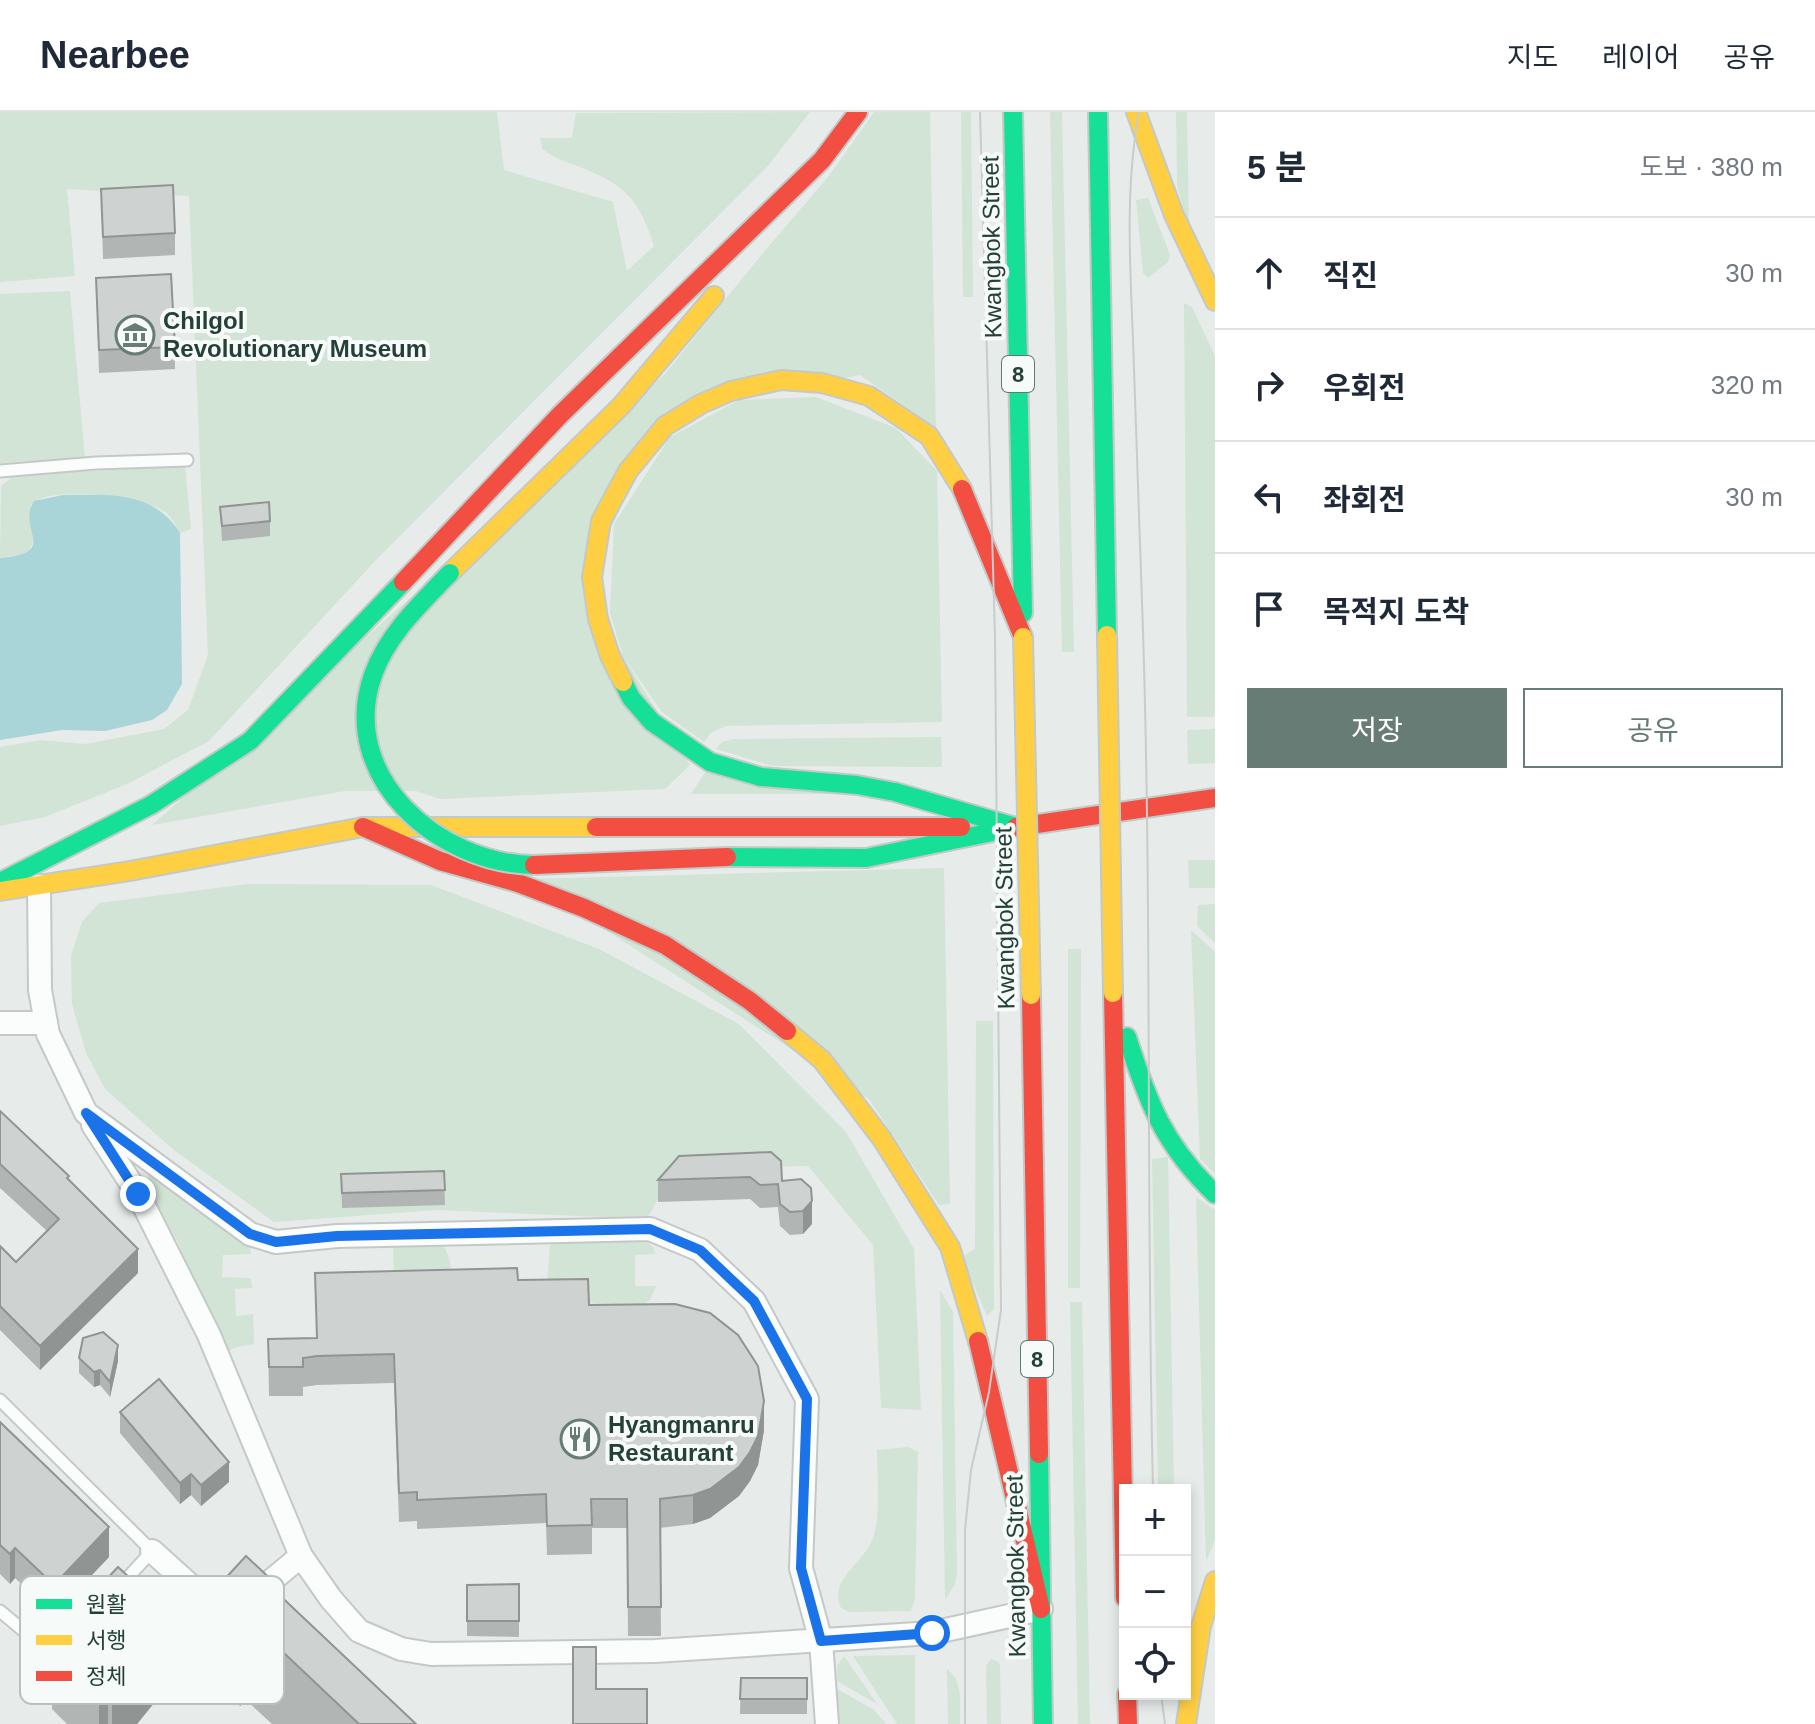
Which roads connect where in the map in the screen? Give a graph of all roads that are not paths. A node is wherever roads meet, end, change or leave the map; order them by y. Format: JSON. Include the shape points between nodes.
{"nodes":[{"id":1,"x":858,"y":112,"type":"edge"},
{"id":2,"x":1013,"y":112,"type":"edge"},
{"id":3,"x":1098,"y":112,"type":"edge"},
{"id":4,"x":1136,"y":112,"type":"edge"},
{"id":5,"x":772,"y":209,"type":"junction"},
{"id":6,"x":1215,"y":301,"type":"edge"},
{"id":7,"x":187,"y":460,"type":"dead end"},
{"id":8,"x":0,"y":471,"type":"edge"},
{"id":9,"x":1023,"y":637,"type":"junction"},
{"id":10,"x":1215,"y":798,"type":"edge"},
{"id":11,"x":363,"y":827,"type":"junction"},
{"id":12,"x":1016,"y":827,"type":"junction"},
{"id":13,"x":0,"y":882,"type":"edge"},
{"id":14,"x":39,"y":886,"type":"junction"},
{"id":15,"x":0,"y":891,"type":"edge"},
{"id":16,"x":1113,"y":993,"type":"junction"},
{"id":17,"x":0,"y":1023,"type":"edge"},
{"id":18,"x":46,"y":1023,"type":"junction"},
{"id":19,"x":86,"y":1113,"type":"junction"},
{"id":20,"x":1215,"y":1194,"type":"edge"},
{"id":21,"x":0,"y":1400,"type":"edge"},
{"id":22,"x":152,"y":1551,"type":"junction"},
{"id":23,"x":301,"y":1556,"type":"junction"},
{"id":24,"x":1124,"y":1556,"type":"edge"},
{"id":25,"x":129,"y":1576,"type":"edge"},
{"id":26,"x":180,"y":1576,"type":"edge"},
{"id":27,"x":277,"y":1576,"type":"edge"},
{"id":28,"x":1215,"y":1581,"type":"edge"},
{"id":29,"x":1041,"y":1609,"type":"junction"},
{"id":30,"x":0,"y":1611,"type":"edge"},
{"id":31,"x":20,"y":1628,"type":"edge"},
{"id":32,"x":821,"y":1641,"type":"junction"},
{"id":33,"x":1127,"y":1700,"type":"edge"},
{"id":34,"x":827,"y":1724,"type":"edge"},
{"id":35,"x":1043,"y":1724,"type":"edge"},
{"id":36,"x":1128,"y":1724,"type":"edge"},
{"id":37,"x":1186,"y":1724,"type":"edge"}],
"edges":[{"from":1,"to":5,"type":"main road","via":[[822,160]]},
{"from":2,"to":9,"type":"main road","name":"Kwangbok Street","number":"8"},
{"from":3,"to":16,"type":"main road","bridge":true},
{"from":4,"to":6,"type":"main road","via":[[1174,215]]},
{"from":5,"to":12,"type":"main road","bridge":true,"via":[[712,298],[654,370],[593,437],[417,607],[386,649],[368,691],[367,735],[378,774],[403,810],[434,837],[514,864],[866,858]]},
{"from":5,"to":13,"type":"main road","via":[[560,415],[250,741],[151,805]]},
{"from":7,"to":8,"type":"lane"},
{"from":9,"to":12,"type":"main road","via":[[969,502],[929,436],[869,396],[822,383],[781,380],[731,391],[665,426],[628,471],[601,521],[592,577],[598,619],[631,698],[652,722],[710,762],[736,770],[895,792]]},
{"from":9,"to":29,"type":"main road","name":"Kwangbok Street","number":"8","bridge":true},
{"from":10,"to":12,"type":"main road"},
{"from":11,"to":12,"type":"main road"},
{"from":11,"to":14,"type":"main road"},
{"from":11,"to":29,"type":"main road","via":[[440,861],[584,908],[665,945],[750,1001],[822,1060],[882,1139],[950,1247],[976,1330]]},
{"from":14,"to":15,"type":"main road"},
{"from":14,"to":18,"type":"street","via":[[40,990]]},
{"from":16,"to":20,"type":"main road","via":[[1149,1107],[1178,1156]]},
{"from":16,"to":24,"type":"main road"},
{"from":17,"to":18,"type":"street"},
{"from":18,"to":19,"type":"street"},
{"from":19,"to":23,"type":"street","via":[[138,1194],[209,1335]]},
{"from":19,"to":32,"type":"street","via":[[250,1234],[276,1242],[650,1229],[700,1250],[754,1301],[807,1399],[801,1568]]},
{"from":21,"to":22,"type":"lane"},
{"from":22,"to":25,"type":"lane"},
{"from":22,"to":26,"type":"street"},
{"from":23,"to":27,"type":"street"},
{"from":23,"to":32,"type":"street","via":[[359,1631],[401,1649],[431,1654],[627,1652]]},
{"from":28,"to":37,"type":"main road","via":[[1201,1626]]},
{"from":29,"to":32,"type":"street","via":[[932,1633]]},
{"from":29,"to":35,"type":"main road","name":"Kwangbok Street","number":"8"},
{"from":30,"to":31,"type":"lane"},
{"from":32,"to":34,"type":"street"},
{"from":33,"to":36,"type":"main road"}]}
